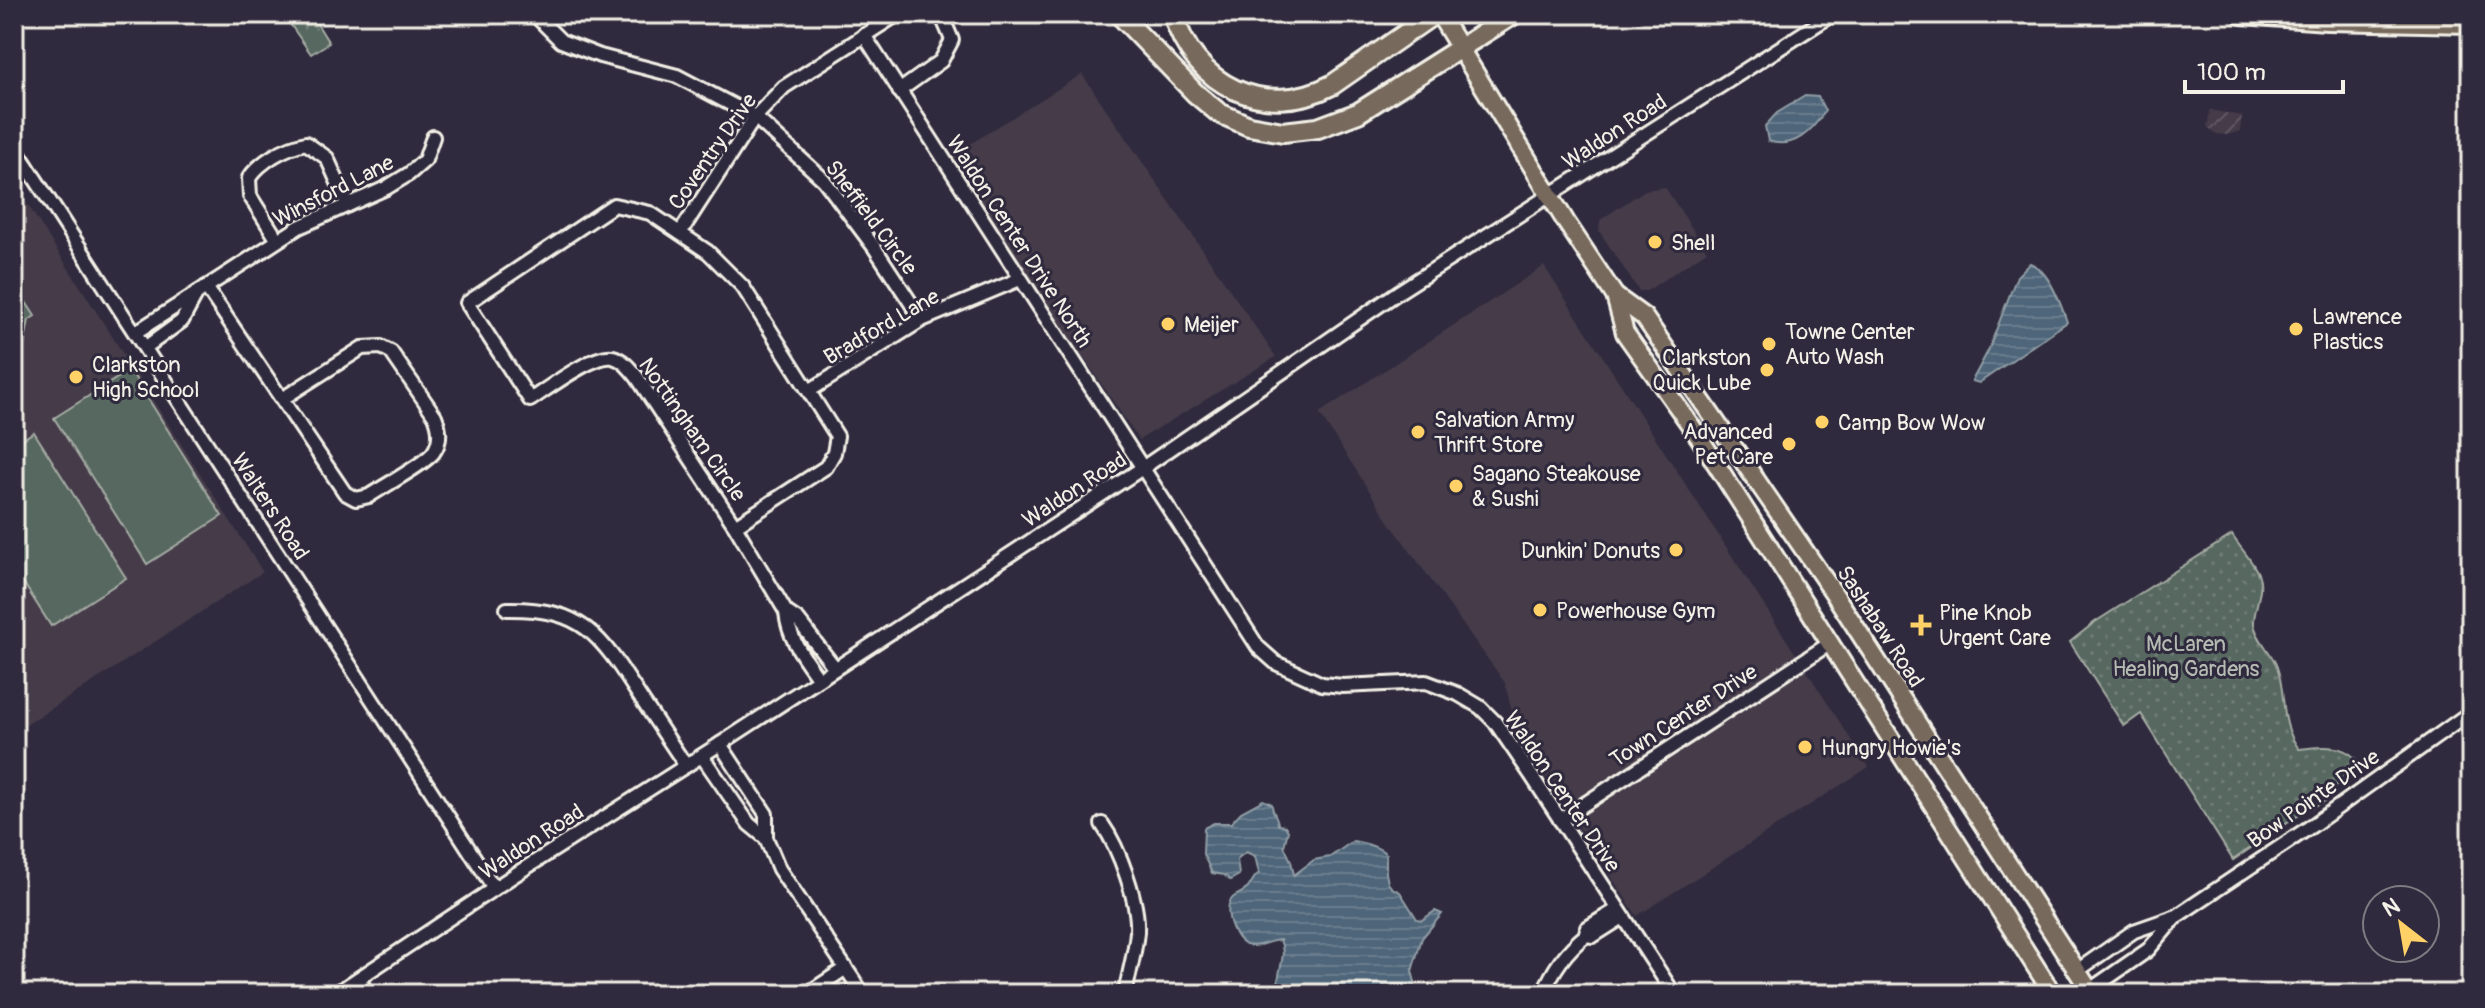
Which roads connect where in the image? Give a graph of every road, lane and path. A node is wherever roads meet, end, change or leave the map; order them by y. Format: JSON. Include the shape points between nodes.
{"nodes":[{"id":1,"x":534,"y":14,"type":"edge"},
{"id":2,"x":898,"y":14,"type":"edge"},
{"id":3,"x":935,"y":14,"type":"edge"},
{"id":4,"x":1119,"y":14,"type":"edge"},
{"id":5,"x":1173,"y":14,"type":"edge"},
{"id":6,"x":1436,"y":14,"type":"edge"},
{"id":7,"x":1514,"y":14,"type":"edge"},
{"id":8,"x":1833,"y":14,"type":"edge"},
{"id":9,"x":2242,"y":14,"type":"edge"},
{"id":10,"x":2471,"y":23,"type":"edge"},
{"id":11,"x":864,"y":35,"type":"junction"},
{"id":12,"x":1460,"y":47,"type":"junction"},
{"id":13,"x":899,"y":91,"type":"junction"},
{"id":14,"x":755,"y":117,"type":"junction"},
{"id":15,"x":433,"y":137,"type":"dead end"},
{"id":16,"x":14,"y":146,"type":"edge"},
{"id":17,"x":1549,"y":196,"type":"junction"},
{"id":18,"x":348,"y":205,"type":"junction"},
{"id":19,"x":680,"y":233,"type":"junction"},
{"id":20,"x":277,"y":239,"type":"junction"},
{"id":21,"x":1020,"y":279,"type":"junction"},
{"id":22,"x":202,"y":290,"type":"junction"},
{"id":23,"x":1615,"y":296,"type":"junction"},
{"id":24,"x":922,"y":320,"type":"junction"},
{"id":25,"x":136,"y":332,"type":"junction"},
{"id":26,"x":146,"y":347,"type":"junction"},
{"id":27,"x":1674,"y":360,"type":"junction"},
{"id":28,"x":1655,"y":374,"type":"junction"},
{"id":29,"x":809,"y":391,"type":"junction"},
{"id":30,"x":282,"y":399,"type":"junction"},
{"id":31,"x":1144,"y":467,"type":"junction"},
{"id":32,"x":1775,"y":506,"type":"junction"},
{"id":33,"x":1749,"y":517,"type":"junction"},
{"id":34,"x":735,"y":526,"type":"junction"},
{"id":35,"x":507,"y":609,"type":"dead end"},
{"id":36,"x":786,"y":612,"type":"junction"},
{"id":37,"x":1829,"y":644,"type":"junction"},
{"id":38,"x":835,"y":668,"type":"junction"},
{"id":39,"x":819,"y":679,"type":"junction"},
{"id":40,"x":2471,"y":712,"type":"edge"},
{"id":41,"x":1921,"y":728,"type":"junction"},
{"id":42,"x":1884,"y":731,"type":"junction"},
{"id":43,"x":720,"y":744,"type":"junction"},
{"id":44,"x":702,"y":756,"type":"junction"},
{"id":45,"x":686,"y":766,"type":"junction"},
{"id":46,"x":1560,"y":820,"type":"junction"},
{"id":47,"x":1982,"y":823,"type":"junction"},
{"id":48,"x":1102,"y":824,"type":"dead end"},
{"id":49,"x":1944,"y":824,"type":"junction"},
{"id":50,"x":766,"y":838,"type":"junction"},
{"id":51,"x":494,"y":888,"type":"junction"},
{"id":52,"x":1620,"y":913,"type":"junction"},
{"id":53,"x":2177,"y":916,"type":"junction"},
{"id":54,"x":846,"y":968,"type":"junction"},
{"id":55,"x":2077,"y":971,"type":"junction"},
{"id":56,"x":358,"y":979,"type":"junction"},
{"id":57,"x":2047,"y":992,"type":"edge"},
{"id":58,"x":2091,"y":992,"type":"edge"},
{"id":59,"x":335,"y":994,"type":"edge"},
{"id":60,"x":368,"y":994,"type":"edge"},
{"id":61,"x":807,"y":994,"type":"edge"},
{"id":62,"x":863,"y":994,"type":"edge"},
{"id":63,"x":1125,"y":994,"type":"edge"},
{"id":64,"x":1543,"y":994,"type":"edge"},
{"id":65,"x":1674,"y":994,"type":"edge"}],
"edges":[{"from":1,"to":14,"type":"street","name":"Sheffield Circle","via":[[561,41],[677,76]]},
{"from":2,"to":11,"type":"street","name":"Coventry Drive"},
{"from":3,"to":13,"type":"street","via":[[952,40],[941,61]]},
{"from":4,"to":12,"type":"highway","via":[[1219,113],[1283,132],[1348,117]]},
{"from":5,"to":6,"type":"highway","via":[[1190,53],[1215,78],[1244,94],[1280,99],[1315,94],[1332,85]]},
{"from":6,"to":12,"type":"main road","name":"Sashabaw Road"},
{"from":7,"to":12,"type":"highway"},
{"from":8,"to":17,"type":"street","name":"Waldon Road"},
{"from":9,"to":10,"type":"highway"},
{"from":11,"to":13,"type":"street","name":"Waldon Center Drive North"},
{"from":11,"to":14,"type":"street","name":"Coventry Drive","via":[[784,87]]},
{"from":12,"to":17,"type":"main road","name":"Sashabaw Road"},
{"from":13,"to":21,"type":"street","name":"Waldon Center Drive North"},
{"from":14,"to":19,"type":"street","name":"Coventry Drive"},
{"from":14,"to":24,"type":"street","name":"Sheffield Circle","via":[[824,180]]},
{"from":15,"to":18,"type":"street","name":"Winsford Lane","via":[[425,160],[409,174]]},
{"from":16,"to":25,"type":"street","name":"Walters Road"},
{"from":17,"to":23,"type":"main road","name":"Sashabaw Road"},
{"from":17,"to":31,"type":"street","name":"Waldon Road"},
{"from":18,"to":20,"type":"street","name":"Winsford Lane"},
{"from":18,"to":20,"type":"street","via":[[327,158],[306,143],[292,145],[249,178],[250,196]]},
{"from":19,"to":29,"type":"street","name":"Nottingham Circle","via":[[743,287]]},
{"from":19,"to":34,"type":"street","name":"Nottingham Circle","via":[[650,213],[614,205],[467,303],[530,400],[596,359],[612,356],[625,363]]},
{"from":20,"to":22,"type":"street","name":"Winsford Lane"},
{"from":21,"to":24,"type":"street","name":"Bradford Lane"},
{"from":21,"to":31,"type":"street","name":"Waldon Center Drive North"},
{"from":22,"to":25,"type":"street","name":"Winsford Lane"},
{"from":22,"to":26,"type":"street","name":"Winsford Lane","via":[[182,321]]},
{"from":22,"to":30,"type":"street"},
{"from":23,"to":27,"type":"main road","name":"Sashabaw Road","via":[[1644,317]]},
{"from":23,"to":28,"type":"main road","name":"Sashabaw Road","via":[[1625,333]]},
{"from":24,"to":29,"type":"street","name":"Bradford Lane"},
{"from":25,"to":26,"type":"street","name":"Walters Road"},
{"from":26,"to":51,"type":"street","name":"Walters Road"},
{"from":27,"to":28,"type":"main road"},
{"from":27,"to":32,"type":"main road","name":"Sashabaw Road"},
{"from":28,"to":33,"type":"main road","name":"Sashabaw Road"},
{"from":29,"to":34,"type":"street","name":"Nottingham Circle","via":[[837,436],[834,453],[815,476]]},
{"from":30,"to":30,"type":"street","via":[[345,493],[356,499],[433,454],[439,440],[435,416],[391,352],[381,347],[362,348]]},
{"from":31,"to":38,"type":"street","name":"Waldon Road"},
{"from":31,"to":46,"type":"street","name":"Waldon Center Drive","via":[[1258,647],[1276,663],[1322,684],[1426,682],[1458,694],[1495,722]]},
{"from":32,"to":33,"type":"main road","via":[[1754,506]]},
{"from":32,"to":41,"type":"main road","name":"Sashabaw Road"},
{"from":33,"to":37,"type":"main road","name":"Sashabaw Road"},
{"from":34,"to":36,"type":"street","name":"Nottingham Circle"},
{"from":35,"to":45,"type":"street","via":[[549,610],[588,628],[616,659]]},
{"from":36,"to":38,"type":"street","name":"Nottingham Circle"},
{"from":36,"to":39,"type":"street","name":"Nottingham Circle","via":[[795,644]]},
{"from":37,"to":42,"type":"main road","name":"Sashabaw Road"},
{"from":37,"to":46,"type":"street","name":"Town Center Drive"},
{"from":38,"to":39,"type":"street","name":"Waldon Road"},
{"from":39,"to":43,"type":"street","name":"Waldon Road"},
{"from":40,"to":53,"type":"street","name":"Bow Pointe Drive"},
{"from":41,"to":42,"type":"main road","via":[[1903,738]]},
{"from":41,"to":47,"type":"main road","name":"Sashabaw Road"},
{"from":42,"to":49,"type":"main road","name":"Sashabaw Road"},
{"from":43,"to":44,"type":"street","name":"Waldon Road"},
{"from":43,"to":50,"type":"street","via":[[766,814]]},
{"from":44,"to":45,"type":"street","name":"Waldon Road"},
{"from":44,"to":50,"type":"street","via":[[749,824]]},
{"from":45,"to":51,"type":"street","name":"Waldon Road"},
{"from":46,"to":52,"type":"street","name":"Waldon Center Drive"},
{"from":47,"to":49,"type":"main road","via":[[1959,811]]},
{"from":47,"to":55,"type":"main road","name":"Sashabaw Road"},
{"from":48,"to":63,"type":"street","via":[[1133,898],[1137,928]]},
{"from":49,"to":57,"type":"main road","name":"Sashabaw Road"},
{"from":50,"to":54,"type":"street","via":[[779,869]]},
{"from":51,"to":56,"type":"street","name":"Waldon Road"},
{"from":52,"to":64,"type":"street","via":[[1574,944]]},
{"from":52,"to":65,"type":"street","name":"Waldon Center Drive"},
{"from":53,"to":55,"type":"street","name":"Bow Pointe Drive","via":[[2134,931]]},
{"from":53,"to":58,"type":"street","name":"Bow Pointe Drive","via":[[2148,950]]},
{"from":54,"to":61,"type":"street"},
{"from":54,"to":62,"type":"street"},
{"from":55,"to":58,"type":"main road","name":"Sashabaw Road"},
{"from":56,"to":59,"type":"street","name":"Waldon Road"},
{"from":56,"to":60,"type":"street"}]}
